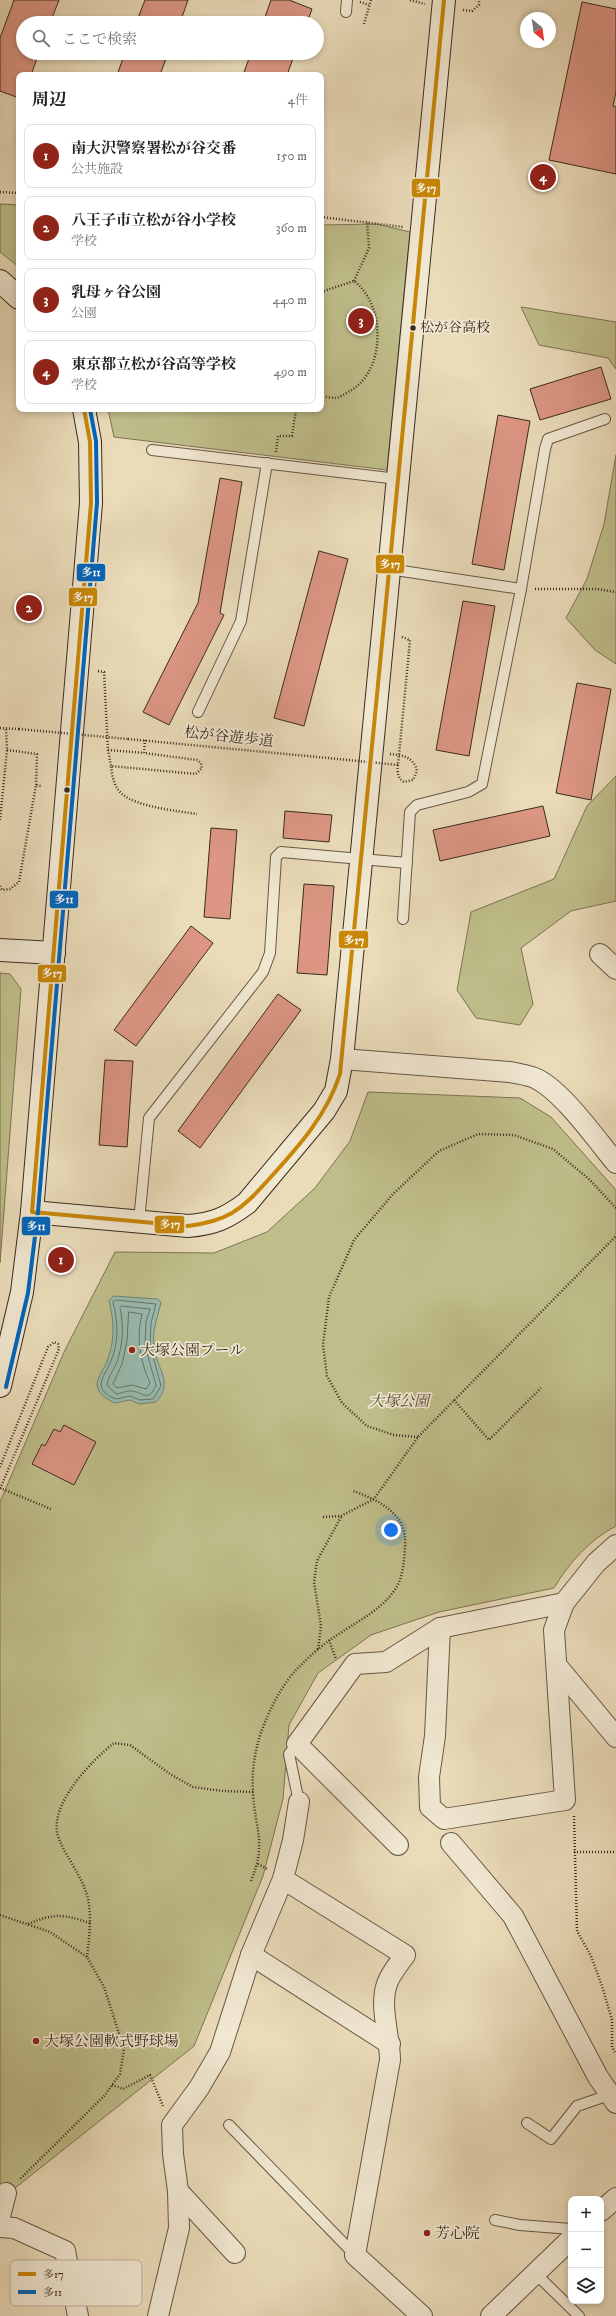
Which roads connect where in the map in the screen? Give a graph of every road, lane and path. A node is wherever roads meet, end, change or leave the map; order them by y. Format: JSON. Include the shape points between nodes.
{"nodes":[{"id":1,"x":347,"y":0,"type":"edge"},
{"id":2,"x":371,"y":0,"type":"edge"},
{"id":3,"x":410,"y":0,"type":"edge"},
{"id":4,"x":479,"y":0,"type":"edge"},
{"id":5,"x":443,"y":5,"type":"edge"},
{"id":6,"x":346,"y":12,"type":"dead end"},
{"id":7,"x":364,"y":24,"type":"dead end"},
{"id":8,"x":0,"y":192,"type":"edge"},
{"id":9,"x":16,"y":193,"type":"edge"},
{"id":10,"x":324,"y":217,"type":"edge"},
{"id":11,"x":367,"y":221,"type":"junction"},
{"id":12,"x":411,"y":228,"type":"dead end"},
{"id":13,"x":0,"y":281,"type":"edge"},
{"id":14,"x":354,"y":281,"type":"junction"},
{"id":15,"x":324,"y":291,"type":"edge"},
{"id":16,"x":16,"y":295,"type":"edge"},
{"id":17,"x":324,"y":396,"type":"edge"},
{"id":18,"x":85,"y":412,"type":"edge"},
{"id":19,"x":296,"y":412,"type":"edge"},
{"id":20,"x":605,"y":420,"type":"dead end"},
{"id":21,"x":152,"y":450,"type":"dead end"},
{"id":22,"x":271,"y":464,"type":"junction"},
{"id":23,"x":398,"y":479,"type":"junction"},
{"id":24,"x":389,"y":569,"type":"junction"},
{"id":25,"x":521,"y":590,"type":"junction"},
{"id":26,"x":616,"y":592,"type":"edge"},
{"id":27,"x":399,"y":636,"type":"dead end"},
{"id":28,"x":98,"y":671,"type":"dead end"},
{"id":29,"x":198,"y":712,"type":"dead end"},
{"id":30,"x":0,"y":728,"type":"edge"},
{"id":31,"x":6,"y":729,"type":"junction"},
{"id":32,"x":145,"y":740,"type":"junction"},
{"id":33,"x":7,"y":750,"type":"junction"},
{"id":34,"x":108,"y":750,"type":"junction"},
{"id":35,"x":144,"y":753,"type":"junction"},
{"id":36,"x":388,"y":754,"type":"dead end"},
{"id":37,"x":398,"y":765,"type":"junction"},
{"id":38,"x":111,"y":766,"type":"junction"},
{"id":39,"x":36,"y":785,"type":"junction"},
{"id":40,"x":41,"y":786,"type":"dead end"},
{"id":41,"x":197,"y":814,"type":"dead end"},
{"id":42,"x":0,"y":820,"type":"edge"},
{"id":43,"x":363,"y":859,"type":"junction"},
{"id":44,"x":407,"y":863,"type":"junction"},
{"id":45,"x":0,"y":886,"type":"edge"},
{"id":46,"x":403,"y":919,"type":"dead end"},
{"id":47,"x":0,"y":950,"type":"edge"},
{"id":48,"x":54,"y":953,"type":"junction"},
{"id":49,"x":600,"y":954,"type":"dead end"},
{"id":50,"x":616,"y":969,"type":"edge"},
{"id":51,"x":342,"y":1058,"type":"junction"},
{"id":52,"x":616,"y":1163,"type":"edge"},
{"id":53,"x":616,"y":1208,"type":"edge"},
{"id":54,"x":32,"y":1212,"type":"junction"},
{"id":55,"x":139,"y":1221,"type":"junction"},
{"id":56,"x":616,"y":1236,"type":"edge"},
{"id":57,"x":0,"y":1386,"type":"edge"},
{"id":58,"x":541,"y":1388,"type":"dead end"},
{"id":59,"x":454,"y":1400,"type":"junction"},
{"id":60,"x":418,"y":1437,"type":"junction"},
{"id":61,"x":0,"y":1467,"type":"edge"},
{"id":62,"x":0,"y":1489,"type":"edge"},
{"id":63,"x":353,"y":1490,"type":"dead end"},
{"id":64,"x":374,"y":1499,"type":"junction"},
{"id":65,"x":51,"y":1509,"type":"dead end"},
{"id":66,"x":341,"y":1516,"type":"junction"},
{"id":67,"x":323,"y":1517,"type":"dead end"},
{"id":68,"x":616,"y":1545,"type":"edge"},
{"id":69,"x":564,"y":1603,"type":"junction"},
{"id":70,"x":440,"y":1628,"type":"junction"},
{"id":71,"x":318,"y":1649,"type":"junction"},
{"id":72,"x":557,"y":1666,"type":"junction"},
{"id":73,"x":616,"y":1737,"type":"edge"},
{"id":74,"x":297,"y":1744,"type":"junction"},
{"id":75,"x":252,"y":1792,"type":"junction"},
{"id":76,"x":565,"y":1800,"type":"junction"},
{"id":77,"x":299,"y":1802,"type":"joint"},
{"id":78,"x":451,"y":1842,"type":"dead end"},
{"id":79,"x":398,"y":1845,"type":"dead end"},
{"id":80,"x":574,"y":1852,"type":"junction"},
{"id":81,"x":616,"y":1852,"type":"edge"},
{"id":82,"x":283,"y":1879,"type":"junction"},
{"id":83,"x":251,"y":1881,"type":"dead end"},
{"id":84,"x":0,"y":1915,"type":"edge"},
{"id":85,"x":90,"y":1923,"type":"junction"},
{"id":86,"x":27,"y":1924,"type":"junction"},
{"id":87,"x":251,"y":1955,"type":"junction"},
{"id":88,"x":86,"y":1957,"type":"junction"},
{"id":89,"x":390,"y":2044,"type":"junction"},
{"id":90,"x":616,"y":2054,"type":"edge"},
{"id":91,"x":112,"y":2085,"type":"junction"},
{"id":92,"x":613,"y":2099,"type":"edge"},
{"id":93,"x":527,"y":2123,"type":"dead end"},
{"id":94,"x":172,"y":2125,"type":"junction"},
{"id":95,"x":229,"y":2125,"type":"dead end"},
{"id":96,"x":178,"y":2190,"type":"junction"},
{"id":97,"x":6,"y":2193,"type":"joint"},
{"id":98,"x":616,"y":2198,"type":"edge"},
{"id":99,"x":604,"y":2208,"type":"edge"},
{"id":100,"x":0,"y":2216,"type":"edge"},
{"id":101,"x":495,"y":2220,"type":"dead end"},
{"id":102,"x":0,"y":2227,"type":"edge"},
{"id":103,"x":568,"y":2230,"type":"edge"},
{"id":104,"x":568,"y":2242,"type":"edge"},
{"id":105,"x":235,"y":2253,"type":"dead end"},
{"id":106,"x":354,"y":2255,"type":"junction"},
{"id":107,"x":67,"y":2260,"type":"edge"},
{"id":108,"x":536,"y":2274,"type":"junction"},
{"id":109,"x":76,"y":2306,"type":"edge"},
{"id":110,"x":78,"y":2316,"type":"edge"},
{"id":111,"x":158,"y":2316,"type":"edge"},
{"id":112,"x":422,"y":2316,"type":"edge"},
{"id":113,"x":492,"y":2316,"type":"edge"},
{"id":114,"x":579,"y":2316,"type":"edge"}],
"edges":[{"from":1,"to":6,"type":"lane"},
{"from":2,"to":7,"type":"path"},
{"from":3,"to":5,"type":"path"},
{"from":4,"to":5,"type":"path","via":[[479,5],[472,11]]},
{"from":5,"to":23,"type":"street"},
{"from":8,"to":9,"type":"path"},
{"from":10,"to":11,"type":"path"},
{"from":11,"to":12,"type":"path"},
{"from":11,"to":14,"type":"path","via":[[369,248]]},
{"from":13,"to":16,"type":"street"},
{"from":14,"to":15,"type":"path"},
{"from":14,"to":17,"type":"path","via":[[364,288],[370,300],[376,319],[377,347],[370,370],[355,388],[337,398]]},
{"from":18,"to":48,"type":"street","via":[[90,442],[91,502]]},
{"from":19,"to":22,"type":"path","via":[[292,436],[278,436]]},
{"from":20,"to":25,"type":"lane","via":[[548,439]]},
{"from":21,"to":22,"type":"lane"},
{"from":22,"to":23,"type":"lane"},
{"from":22,"to":29,"type":"lane","via":[[241,621]]},
{"from":23,"to":24,"type":"street"},
{"from":24,"to":25,"type":"lane"},
{"from":24,"to":43,"type":"street"},
{"from":25,"to":26,"type":"path","via":[[597,589]]},
{"from":25,"to":44,"type":"lane","via":[[482,784],[468,792],[417,805],[410,812]]},
{"from":27,"to":37,"type":"path","bridge":true,"via":[[410,640]]},
{"from":28,"to":34,"type":"path","via":[[104,672]]},
{"from":30,"to":31,"type":"path"},
{"from":31,"to":32,"type":"path","name":"松が谷遊歩道","bridge":true},
{"from":31,"to":33,"type":"path"},
{"from":32,"to":35,"type":"path"},
{"from":32,"to":37,"type":"path","name":"松が谷遊歩道","bridge":true},
{"from":33,"to":39,"type":"path","via":[[37,754]]},
{"from":33,"to":42,"type":"path"},
{"from":34,"to":35,"type":"path"},
{"from":34,"to":38,"type":"path"},
{"from":35,"to":38,"type":"path","via":[[197,760],[202,768],[196,774]]},
{"from":36,"to":37,"type":"path","via":[[404,756],[413,763],[417,771],[413,780],[404,782],[400,779],[397,773]]},
{"from":38,"to":41,"type":"path","via":[[113,780],[122,794],[137,802]]},
{"from":39,"to":40,"type":"path"},
{"from":39,"to":45,"type":"path","via":[[19,882],[10,890],[2,890]]},
{"from":43,"to":44,"type":"lane"},
{"from":43,"to":51,"type":"street"},
{"from":43,"to":55,"type":"lane","via":[[281,852],[276,857],[270,953],[263,972],[149,1118]]},
{"from":44,"to":46,"type":"lane"},
{"from":47,"to":48,"type":"street"},
{"from":48,"to":54,"type":"street"},
{"from":49,"to":50,"type":"street"},
{"from":51,"to":52,"type":"street","via":[[510,1072],[537,1078],[556,1094]]},
{"from":51,"to":55,"type":"street","via":[[336,1090],[324,1111],[247,1203],[213,1223],[188,1226]]},
{"from":53,"to":60,"type":"path","via":[[590,1180],[553,1149],[514,1135],[478,1134],[439,1150],[392,1194],[354,1240],[329,1297],[323,1345],[328,1376],[342,1403],[367,1426],[394,1435]]},
{"from":54,"to":55,"type":"street"},
{"from":54,"to":57,"type":"street","via":[[22,1292]]},
{"from":56,"to":59,"type":"path"},
{"from":58,"to":59,"type":"path","via":[[489,1440]]},
{"from":59,"to":60,"type":"path"},
{"from":60,"to":64,"type":"path"},
{"from":61,"to":62,"type":"path","via":[[48,1347],[54,1342],[58,1344],[59,1349]]},
{"from":62,"to":65,"type":"path","bridge":true},
{"from":63,"to":64,"type":"path"},
{"from":64,"to":66,"type":"path"},
{"from":64,"to":71,"type":"path","via":[[393,1512],[402,1524],[405,1542],[403,1570],[395,1590],[373,1612]]},
{"from":66,"to":67,"type":"path"},
{"from":66,"to":71,"type":"path","via":[[317,1562],[315,1599],[321,1626]]},
{"from":68,"to":69,"type":"street","via":[[596,1563]]},
{"from":69,"to":70,"type":"street"},
{"from":69,"to":72,"type":"street","via":[[554,1630]]},
{"from":70,"to":74,"type":"street","via":[[386,1662],[356,1664]]},
{"from":70,"to":76,"type":"street","via":[[435,1736],[429,1777],[430,1807],[444,1820]]},
{"from":71,"to":75,"type":"path","via":[[295,1671],[278,1696],[265,1723],[254,1758]]},
{"from":72,"to":73,"type":"street"},
{"from":72,"to":76,"type":"street"},
{"from":74,"to":77,"type":"lane","via":[[289,1754]]},
{"from":74,"to":79,"type":"street"},
{"from":75,"to":83,"type":"path","via":[[261,1847]]},
{"from":75,"to":85,"type":"path","via":[[223,1792],[193,1787],[130,1745],[114,1743],[97,1756],[70,1789],[57,1818],[58,1836],[88,1899]]},
{"from":76,"to":80,"type":"path","via":[[574,1812]]},
{"from":77,"to":82,"type":"street"},
{"from":78,"to":92,"type":"street","via":[[513,1916]]},
{"from":80,"to":81,"type":"path"},
{"from":80,"to":90,"type":"path","via":[[578,1931],[602,1986],[612,2020],[612,2047]]},
{"from":82,"to":87,"type":"street"},
{"from":82,"to":89,"type":"street","via":[[404,1955],[386,1984],[385,2021]]},
{"from":84,"to":86,"type":"path"},
{"from":85,"to":86,"type":"path","via":[[68,1916],[50,1915]]},
{"from":85,"to":88,"type":"path"},
{"from":86,"to":88,"type":"path","via":[[50,1932]]},
{"from":87,"to":89,"type":"street"},
{"from":87,"to":94,"type":"street","via":[[220,2052],[199,2088]]},
{"from":88,"to":91,"type":"path","via":[[104,1987],[124,2049],[120,2074]]},
{"from":89,"to":106,"type":"street","via":[[390,2060]]},
{"from":91,"to":94,"type":"path","via":[[123,2089],[150,2075]]},
{"from":91,"to":97,"type":"path","via":[[105,2095]]},
{"from":92,"to":93,"type":"lane","via":[[577,2106],[551,2139]]},
{"from":94,"to":96,"type":"street","via":[[172,2154]]},
{"from":95,"to":106,"type":"lane"},
{"from":96,"to":105,"type":"street"},
{"from":96,"to":111,"type":"street","via":[[179,2228]]},
{"from":97,"to":100,"type":"street"},
{"from":98,"to":99,"type":"street"},
{"from":101,"to":103,"type":"lane"},
{"from":102,"to":107,"type":"street","via":[[14,2228],[65,2251]]},
{"from":104,"to":108,"type":"street"},
{"from":106,"to":112,"type":"street"},
{"from":108,"to":113,"type":"street"},
{"from":108,"to":114,"type":"lane"},
{"from":109,"to":110,"type":"street"}]}
